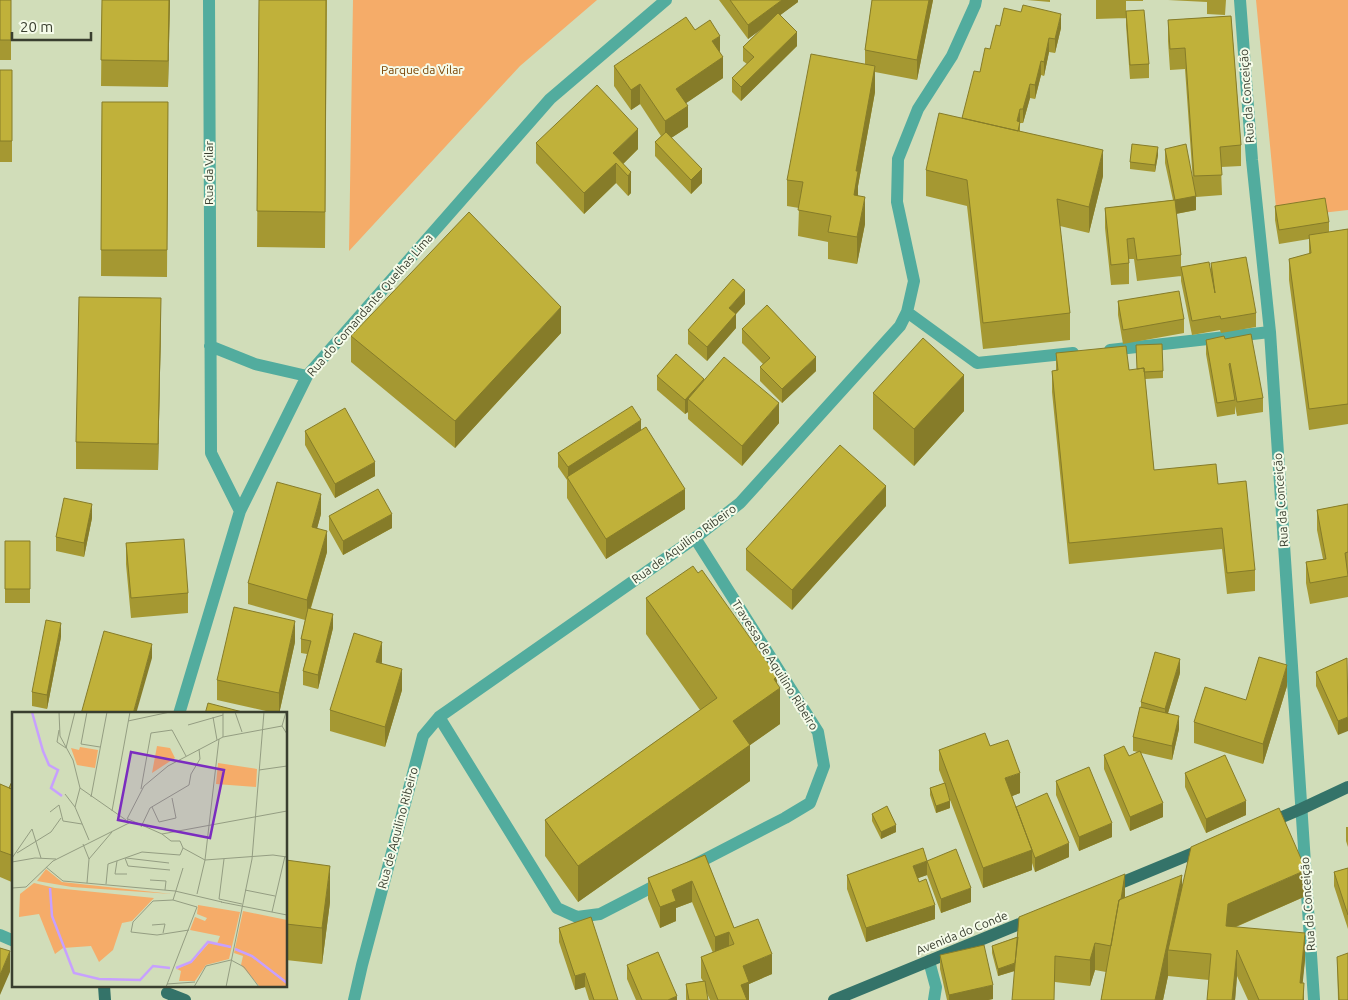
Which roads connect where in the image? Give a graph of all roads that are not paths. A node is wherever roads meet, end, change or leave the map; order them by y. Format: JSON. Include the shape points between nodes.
{"nodes":[{"id":1,"x":210,"y":0,"type":"edge"},
{"id":2,"x":666,"y":0,"type":"edge"},
{"id":3,"x":976,"y":0,"type":"edge"},
{"id":4,"x":1240,"y":0,"type":"edge"},
{"id":5,"x":907,"y":312,"type":"junction"},
{"id":6,"x":1270,"y":332,"type":"junction"},
{"id":7,"x":210,"y":346,"type":"junction"},
{"id":8,"x":1101,"y":350,"type":"edge"},
{"id":9,"x":1082,"y":352,"type":"edge"},
{"id":10,"x":307,"y":376,"type":"junction"},
{"id":11,"x":240,"y":511,"type":"junction"},
{"id":12,"x":694,"y":538,"type":"junction"},
{"id":13,"x":180,"y":712,"type":"edge"},
{"id":14,"x":439,"y":717,"type":"junction"},
{"id":15,"x":1348,"y":787,"type":"edge"},
{"id":16,"x":1302,"y":809,"type":"junction"},
{"id":17,"x":1259,"y":827,"type":"edge"},
{"id":18,"x":1213,"y":846,"type":"edge"},
{"id":19,"x":1103,"y":890,"type":"edge"},
{"id":20,"x":1048,"y":913,"type":"edge"},
{"id":21,"x":0,"y":935,"type":"edge"},
{"id":22,"x":12,"y":940,"type":"edge"},
{"id":23,"x":929,"y":961,"type":"junction"},
{"id":24,"x":166,"y":993,"type":"edge"},
{"id":25,"x":186,"y":1000,"type":"edge"},
{"id":26,"x":354,"y":1000,"type":"edge"},
{"id":27,"x":834,"y":1000,"type":"edge"},
{"id":28,"x":934,"y":1000,"type":"edge"},
{"id":29,"x":1314,"y":1000,"type":"edge"}],
"edges":[{"from":1,"to":7,"type":"street","name":"Rua da Vilar"},
{"from":2,"to":10,"type":"street","name":"Rua do Comandante Quelhas Lima","via":[[550,99]]},
{"from":3,"to":5,"type":"street","name":"Rua de Aquilino Ribeiro","via":[[952,56],[918,109],[898,159],[897,202],[914,281]]},
{"from":4,"to":6,"type":"street","name":"Rua da Conceição"},
{"from":5,"to":9,"type":"street","via":[[977,363]]},
{"from":5,"to":12,"type":"street","name":"Rua de Aquilino Ribeiro","via":[[900,326],[740,503]]},
{"from":6,"to":8,"type":"street"},
{"from":6,"to":16,"type":"street","name":"Rua da Conceição"},
{"from":7,"to":10,"type":"street","via":[[255,364]]},
{"from":7,"to":11,"type":"street","name":"Rua da Vilar","via":[[211,453]]},
{"from":10,"to":11,"type":"street","name":"Rua do Comandante Quelhas Lima"},
{"from":11,"to":13,"type":"street","name":"Rua do Comandante Quelhas Lima"},
{"from":12,"to":14,"type":"street","name":"Rua de Aquilino Ribeiro"},
{"from":12,"to":14,"type":"street","name":"Travessa de Aquilino Ribeiro","via":[[818,732],[824,766],[810,803],[600,914],[577,917],[557,908]]},
{"from":14,"to":26,"type":"street","name":"Rua de Aquilino Ribeiro","via":[[423,736]]},
{"from":15,"to":16,"type":"main road"},
{"from":16,"to":17,"type":"main road"},
{"from":16,"to":29,"type":"street","name":"Rua da Conceição"},
{"from":18,"to":19,"type":"main road"},
{"from":20,"to":23,"type":"main road","name":"Avenida do Conde"},
{"from":21,"to":22,"type":"street"},
{"from":23,"to":27,"type":"main road","name":"Avenida do Conde"},
{"from":23,"to":28,"type":"street","via":[[936,987]]},
{"from":24,"to":25,"type":"main road"}]}
